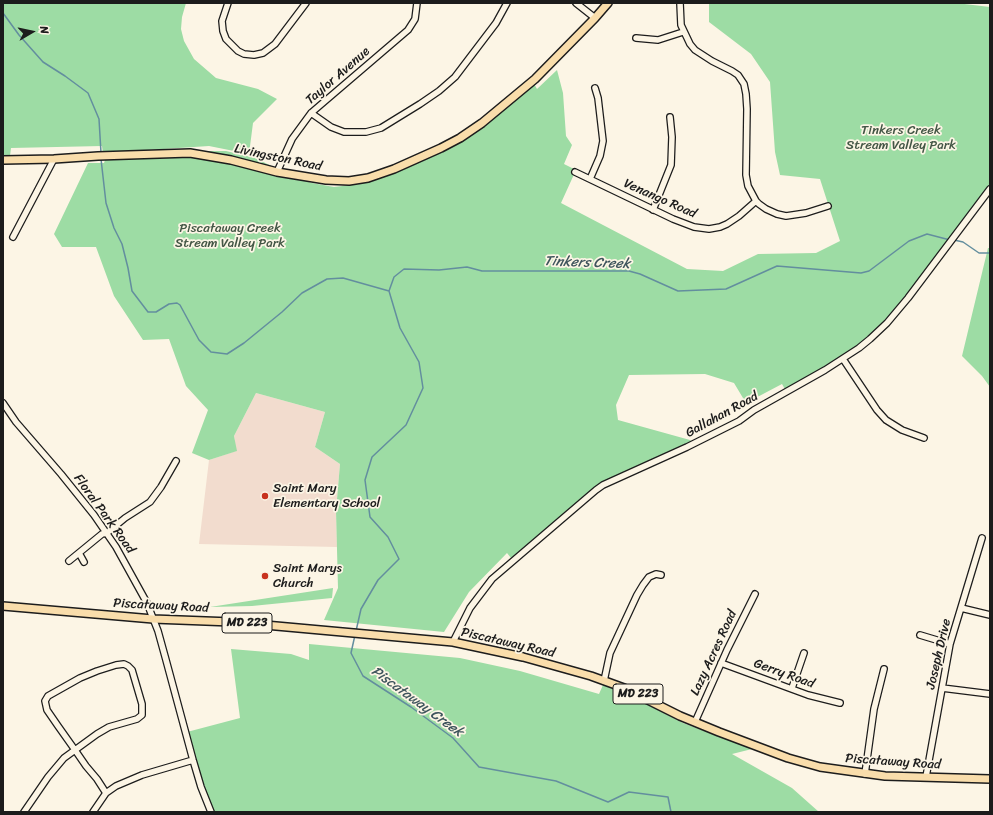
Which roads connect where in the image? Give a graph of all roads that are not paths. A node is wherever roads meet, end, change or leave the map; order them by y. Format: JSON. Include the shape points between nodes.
{"nodes":[{"id":1,"x":228,"y":3,"type":"edge"},
{"id":2,"x":306,"y":3,"type":"edge"},
{"id":3,"x":417,"y":3,"type":"edge"},
{"id":4,"x":507,"y":3,"type":"edge"},
{"id":5,"x":576,"y":3,"type":"edge"},
{"id":6,"x":608,"y":3,"type":"edge"},
{"id":7,"x":680,"y":3,"type":"edge"},
{"id":8,"x":595,"y":18,"type":"junction"},
{"id":9,"x":683,"y":32,"type":"junction"},
{"id":10,"x":636,"y":38,"type":"dead end"},
{"id":11,"x":595,"y":88,"type":"dead end"},
{"id":12,"x":311,"y":113,"type":"junction"},
{"id":13,"x":670,"y":117,"type":"dead end"},
{"id":14,"x":54,"y":159,"type":"junction"},
{"id":15,"x":3,"y":160,"type":"edge"},
{"id":16,"x":277,"y":172,"type":"junction"},
{"id":17,"x":575,"y":172,"type":"dead end"},
{"id":18,"x":590,"y":179,"type":"junction"},
{"id":19,"x":990,"y":189,"type":"edge"},
{"id":20,"x":756,"y":201,"type":"junction"},
{"id":21,"x":828,"y":206,"type":"dead end"},
{"id":22,"x":653,"y":210,"type":"junction"},
{"id":23,"x":13,"y":237,"type":"dead end"},
{"id":24,"x":843,"y":359,"type":"junction"},
{"id":25,"x":3,"y":404,"type":"edge"},
{"id":26,"x":924,"y":438,"type":"dead end"},
{"id":27,"x":176,"y":461,"type":"dead end"},
{"id":28,"x":107,"y":533,"type":"junction"},
{"id":29,"x":982,"y":538,"type":"dead end"},
{"id":30,"x":79,"y":552,"type":"junction"},
{"id":31,"x":69,"y":561,"type":"dead end"},
{"id":32,"x":84,"y":562,"type":"dead end"},
{"id":33,"x":661,"y":575,"type":"dead end"},
{"id":34,"x":755,"y":594,"type":"dead end"},
{"id":35,"x":3,"y":606,"type":"edge"},
{"id":36,"x":961,"y":608,"type":"junction"},
{"id":37,"x":990,"y":615,"type":"edge"},
{"id":38,"x":153,"y":619,"type":"junction"},
{"id":39,"x":920,"y":635,"type":"dead end"},
{"id":40,"x":453,"y":642,"type":"junction"},
{"id":41,"x":950,"y":644,"type":"junction"},
{"id":42,"x":804,"y":653,"type":"dead end"},
{"id":43,"x":721,"y":663,"type":"junction"},
{"id":44,"x":884,"y":669,"type":"dead end"},
{"id":45,"x":604,"y":681,"type":"junction"},
{"id":46,"x":792,"y":688,"type":"junction"},
{"id":47,"x":942,"y":688,"type":"junction"},
{"id":48,"x":990,"y":694,"type":"edge"},
{"id":49,"x":840,"y":703,"type":"dead end"},
{"id":50,"x":695,"y":722,"type":"junction"},
{"id":51,"x":75,"y":750,"type":"junction"},
{"id":52,"x":193,"y":760,"type":"junction"},
{"id":53,"x":865,"y":774,"type":"junction"},
{"id":54,"x":926,"y":777,"type":"junction"},
{"id":55,"x":990,"y":779,"type":"edge"},
{"id":56,"x":106,"y":793,"type":"junction"},
{"id":57,"x":24,"y":812,"type":"edge"},
{"id":58,"x":92,"y":812,"type":"edge"},
{"id":59,"x":211,"y":812,"type":"edge"}],
"edges":[{"from":1,"to":2,"type":"street","via":[[222,21],[226,39],[238,52],[254,55],[263,53],[275,44]]},
{"from":3,"to":12,"type":"street","name":"Taylor Avenue","via":[[415,19],[408,30]]},
{"from":4,"to":12,"type":"street","via":[[496,23],[455,77],[439,91],[381,128],[366,132],[344,132],[331,127]]},
{"from":5,"to":8,"type":"street"},
{"from":6,"to":8,"type":"main road","name":"Livingston Road"},
{"from":7,"to":9,"type":"street"},
{"from":8,"to":16,"type":"main road","name":"Livingston Road","via":[[535,79],[497,111],[460,138],[434,151],[394,170],[358,180],[326,180]]},
{"from":9,"to":10,"type":"street","via":[[658,40]]},
{"from":9,"to":20,"type":"street","via":[[695,50],[738,75],[744,84],[748,109],[746,175],[748,186]]},
{"from":11,"to":18,"type":"street","via":[[602,141],[600,156]]},
{"from":12,"to":16,"type":"street","name":"Taylor Avenue","via":[[292,139]]},
{"from":13,"to":22,"type":"street","via":[[671,165]]},
{"from":14,"to":15,"type":"main road","name":"Livingston Road"},
{"from":14,"to":16,"type":"main road","name":"Livingston Road","via":[[190,153],[232,160]]},
{"from":14,"to":23,"type":"street"},
{"from":17,"to":18,"type":"street","name":"Venango Road"},
{"from":18,"to":22,"type":"street","name":"Venango Road"},
{"from":19,"to":24,"type":"street","name":"Gallahan Road","via":[[887,323]]},
{"from":20,"to":21,"type":"street","via":[[766,209],[786,216]]},
{"from":20,"to":22,"type":"street","name":"Venango Road","via":[[727,224],[709,228],[689,227]]},
{"from":24,"to":26,"type":"street","via":[[886,420],[902,430]]},
{"from":24,"to":40,"type":"street","name":"Gallahan Road","via":[[739,420],[596,490],[492,579],[470,608]]},
{"from":25,"to":28,"type":"street","name":"Floral Park Road"},
{"from":27,"to":28,"type":"street","via":[[152,499]]},
{"from":28,"to":30,"type":"street"},
{"from":28,"to":38,"type":"street","name":"Floral Park Road","via":[[126,564]]},
{"from":29,"to":36,"type":"street","name":"Joseph Drive"},
{"from":30,"to":31,"type":"street"},
{"from":30,"to":32,"type":"street"},
{"from":33,"to":45,"type":"street","via":[[649,577],[637,595],[610,653]]},
{"from":34,"to":43,"type":"street","name":"Lazy Acres Road"},
{"from":35,"to":38,"type":"main road","name":"Piscataway Road"},
{"from":36,"to":37,"type":"street"},
{"from":36,"to":41,"type":"street","name":"Joseph Drive"},
{"from":38,"to":40,"type":"main road","name":"Piscataway Road","number":"MD 223","via":[[232,622]]},
{"from":38,"to":52,"type":"street","name":"Floral Park Road"},
{"from":39,"to":41,"type":"street"},
{"from":40,"to":45,"type":"main road","name":"Piscataway Road","number":"MD 223","via":[[523,657]]},
{"from":41,"to":47,"type":"street","name":"Joseph Drive"},
{"from":42,"to":46,"type":"street"},
{"from":43,"to":46,"type":"street","name":"Gerry Road"},
{"from":43,"to":50,"type":"street","name":"Lazy Acres Road"},
{"from":44,"to":53,"type":"street","via":[[874,709]]},
{"from":45,"to":50,"type":"main road","name":"Piscataway Road","number":"MD 223","via":[[640,695]]},
{"from":46,"to":49,"type":"street","name":"Gerry Road"},
{"from":47,"to":48,"type":"street"},
{"from":47,"to":54,"type":"street","name":"Joseph Drive"},
{"from":50,"to":53,"type":"main road","name":"Piscataway Road","number":"MD 223","via":[[788,758],[834,770]]},
{"from":51,"to":51,"type":"street","via":[[104,730],[142,715],[142,704],[132,670],[128,666],[116,665],[97,671],[48,696],[45,701],[47,710]]},
{"from":51,"to":56,"type":"street"},
{"from":51,"to":57,"type":"street","via":[[64,758],[48,777]]},
{"from":52,"to":56,"type":"street","via":[[142,775]]},
{"from":52,"to":59,"type":"street","name":"Floral Park Road"},
{"from":53,"to":54,"type":"main road","name":"Piscataway Road","number":"MD 223"},
{"from":54,"to":55,"type":"main road","name":"Piscataway Road","number":"MD 223"},
{"from":56,"to":58,"type":"street"}]}
